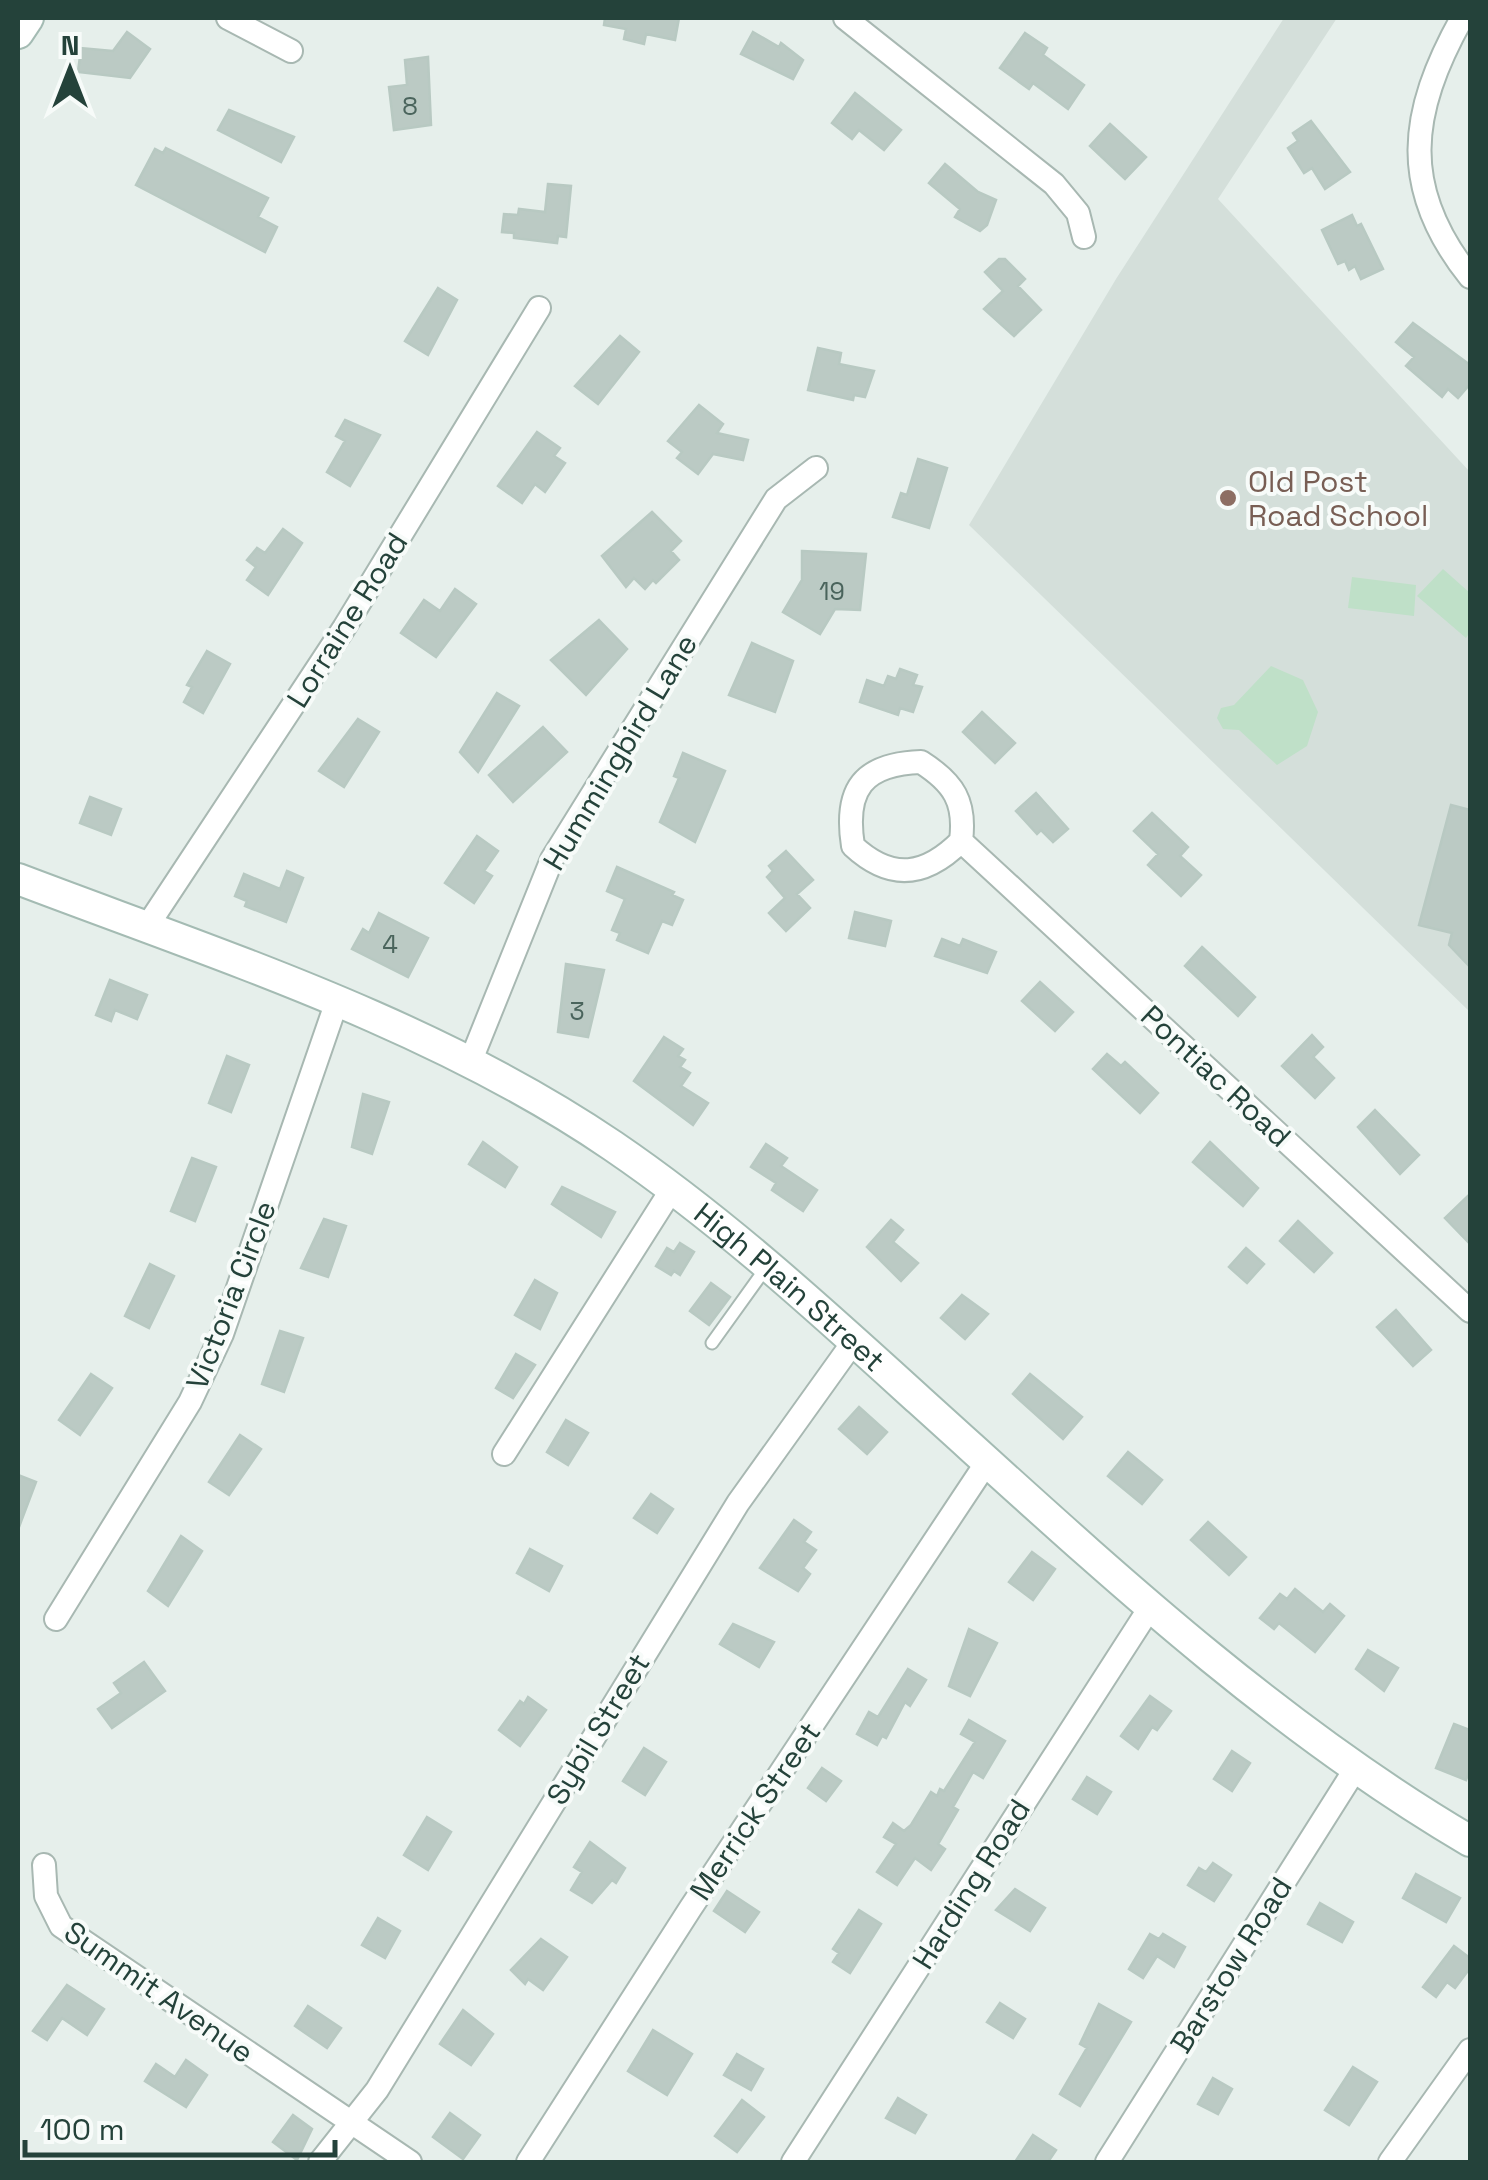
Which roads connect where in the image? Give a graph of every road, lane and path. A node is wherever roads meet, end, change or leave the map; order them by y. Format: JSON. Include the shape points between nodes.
{"nodes":[{"id":1,"x":28,"y":18,"type":"edge"},
{"id":2,"x":228,"y":18,"type":"edge"},
{"id":3,"x":845,"y":18,"type":"edge"},
{"id":4,"x":1462,"y":18,"type":"edge"},
{"id":5,"x":18,"y":33,"type":"edge"},
{"id":6,"x":291,"y":51,"type":"dead end"},
{"id":7,"x":1084,"y":238,"type":"dead end"},
{"id":8,"x":1470,"y":277,"type":"edge"},
{"id":9,"x":539,"y":308,"type":"dead end"},
{"id":10,"x":816,"y":468,"type":"dead end"},
{"id":11,"x":962,"y":841,"type":"junction"},
{"id":12,"x":18,"y":879,"type":"edge"},
{"id":13,"x":146,"y":928,"type":"junction"},
{"id":14,"x":336,"y":1004,"type":"junction"},
{"id":15,"x":469,"y":1065,"type":"junction"},
{"id":16,"x":672,"y":1188,"type":"junction"},
{"id":17,"x":768,"y":1265,"type":"junction"},
{"id":18,"x":1470,"y":1311,"type":"edge"},
{"id":19,"x":854,"y":1341,"type":"junction"},
{"id":20,"x":712,"y":1343,"type":"dead end"},
{"id":21,"x":504,"y":1454,"type":"dead end"},
{"id":22,"x":987,"y":1462,"type":"junction"},
{"id":23,"x":1151,"y":1606,"type":"junction"},
{"id":24,"x":56,"y":1620,"type":"dead end"},
{"id":25,"x":1356,"y":1768,"type":"junction"},
{"id":26,"x":1470,"y":1841,"type":"edge"},
{"id":27,"x":44,"y":1865,"type":"dead end"},
{"id":28,"x":1470,"y":2050,"type":"edge"},
{"id":29,"x":351,"y":2123,"type":"junction"},
{"id":30,"x":320,"y":2162,"type":"edge"},
{"id":31,"x":410,"y":2162,"type":"edge"},
{"id":32,"x":528,"y":2162,"type":"edge"},
{"id":33,"x":793,"y":2162,"type":"edge"},
{"id":34,"x":1107,"y":2162,"type":"edge"},
{"id":35,"x":1390,"y":2162,"type":"edge"}],
"edges":[{"from":1,"to":5,"type":"main road"},
{"from":2,"to":6,"type":"street"},
{"from":3,"to":7,"type":"street","via":[[1054,184],[1078,213]]},
{"from":4,"to":8,"type":"street","via":[[1423,108],[1418,170],[1428,204]]},
{"from":9,"to":13,"type":"street","name":"Lorraine Road","via":[[344,628]]},
{"from":10,"to":15,"type":"street","name":"Hummingbird Lane","via":[[776,498],[552,859]]},
{"from":11,"to":11,"type":"street","via":[[962,804],[944,776],[921,762],[890,763],[864,780],[848,811],[854,846],[895,873],[915,873]]},
{"from":11,"to":18,"type":"street","name":"Pontiac Road"},
{"from":12,"to":13,"type":"main road","name":"High Plain Street"},
{"from":13,"to":14,"type":"main road","name":"High Plain Street"},
{"from":14,"to":15,"type":"main road","name":"High Plain Street"},
{"from":14,"to":24,"type":"street","name":"Victoria Circle","via":[[222,1334],[190,1402]]},
{"from":15,"to":16,"type":"main road","name":"High Plain Street"},
{"from":16,"to":17,"type":"main road","name":"High Plain Street"},
{"from":16,"to":21,"type":"street"},
{"from":17,"to":19,"type":"main road","name":"High Plain Street"},
{"from":17,"to":20,"type":"lane"},
{"from":19,"to":22,"type":"main road","name":"High Plain Street"},
{"from":19,"to":29,"type":"street","name":"Sybil Street","via":[[738,1503]]},
{"from":22,"to":23,"type":"main road","name":"High Plain Street"},
{"from":22,"to":32,"type":"street","name":"Merrick Street"},
{"from":23,"to":25,"type":"main road","name":"High Plain Street"},
{"from":23,"to":33,"type":"street","name":"Harding Road"},
{"from":25,"to":26,"type":"main road","name":"High Plain Street"},
{"from":25,"to":34,"type":"street","name":"Barstow Road"},
{"from":27,"to":29,"type":"street","name":"Summit Avenue","via":[[46,1896],[61,1926]]},
{"from":28,"to":35,"type":"street"},
{"from":29,"to":30,"type":"street","name":"Sybil Street"},
{"from":29,"to":31,"type":"street","name":"Summit Avenue"}]}
